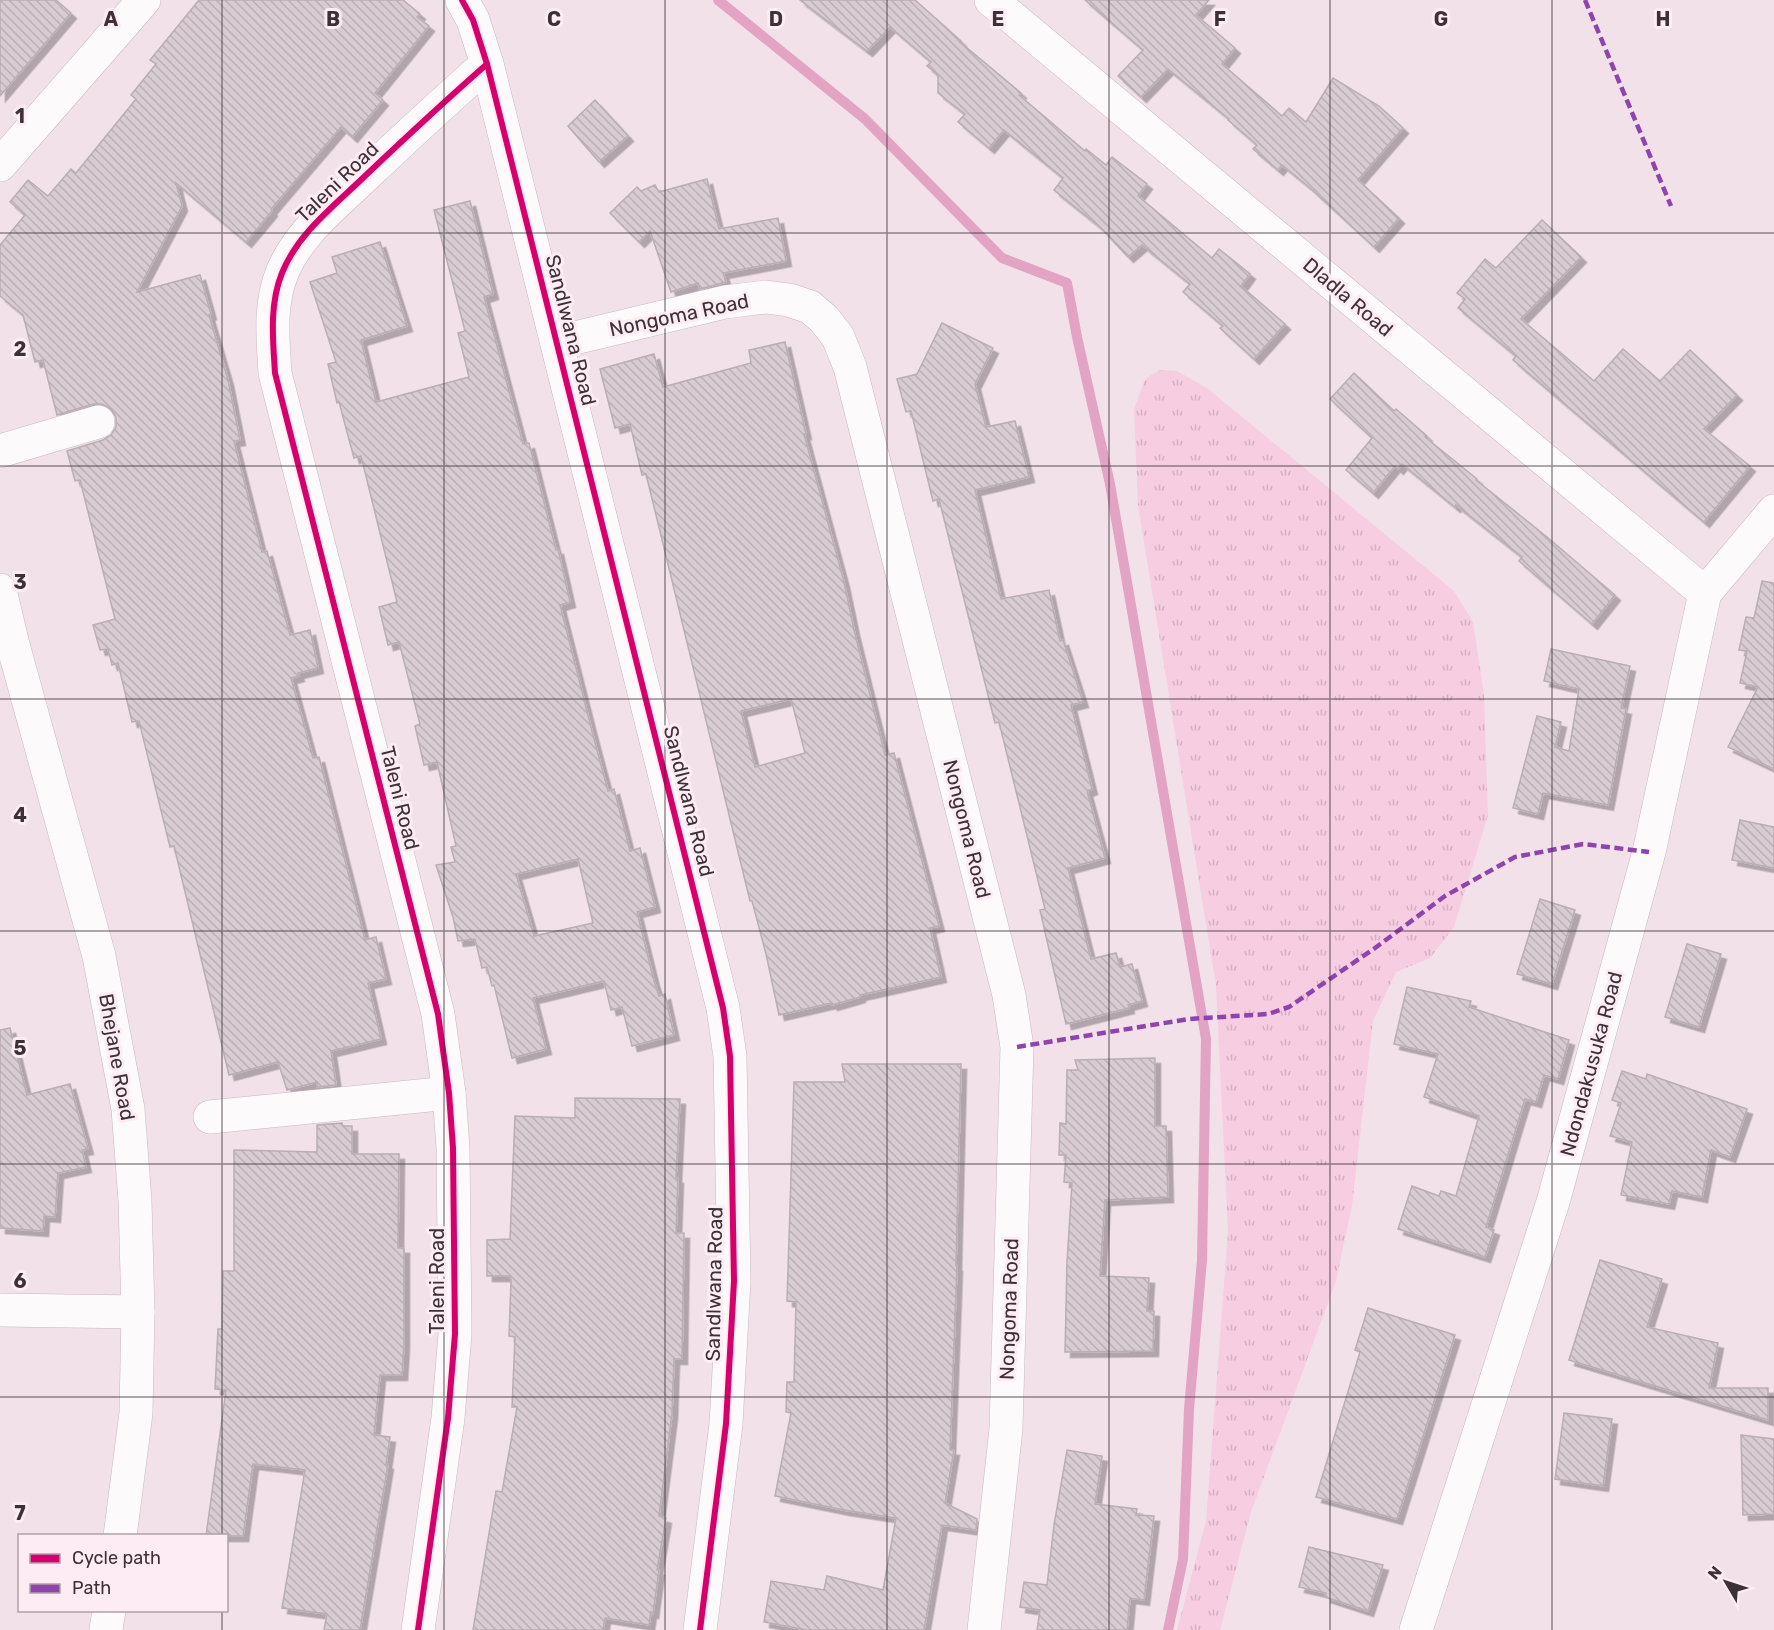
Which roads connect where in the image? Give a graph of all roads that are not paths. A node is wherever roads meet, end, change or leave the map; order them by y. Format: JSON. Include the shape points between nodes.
{"nodes":[{"id":1,"x":144,"y":0,"type":"edge"},
{"id":2,"x":462,"y":0,"type":"edge"},
{"id":3,"x":991,"y":0,"type":"edge"},
{"id":4,"x":487,"y":64,"type":"junction"},
{"id":5,"x":0,"y":165,"type":"edge"},
{"id":6,"x":558,"y":342,"type":"junction"},
{"id":7,"x":98,"y":422,"type":"dead end"},
{"id":8,"x":0,"y":451,"type":"edge"},
{"id":9,"x":1768,"y":529,"type":"edge"},
{"id":10,"x":0,"y":590,"type":"edge"},
{"id":11,"x":1705,"y":593,"type":"junction"},
{"id":12,"x":6,"y":646,"type":"edge"},
{"id":13,"x":449,"y":1093,"type":"junction"},
{"id":14,"x":210,"y":1117,"type":"dead end"},
{"id":15,"x":0,"y":1310,"type":"edge"},
{"id":16,"x":138,"y":1312,"type":"junction"},
{"id":17,"x":120,"y":1534,"type":"edge"},
{"id":18,"x":109,"y":1612,"type":"edge"},
{"id":19,"x":106,"y":1630,"type":"edge"},
{"id":20,"x":418,"y":1630,"type":"edge"},
{"id":21,"x":700,"y":1630,"type":"edge"},
{"id":22,"x":984,"y":1630,"type":"edge"},
{"id":23,"x":1416,"y":1630,"type":"edge"}],
"edges":[{"from":1,"to":5,"type":"street"},
{"from":2,"to":4,"type":"street","name":"Sandlwana Road"},
{"from":3,"to":11,"type":"street","name":"Dladla Road"},
{"from":4,"to":6,"type":"street","name":"Sandlwana Road"},
{"from":4,"to":13,"type":"street","name":"Taleni Road","via":[[303,238],[282,273],[273,318],[275,373],[438,1014]]},
{"from":6,"to":21,"type":"street","name":"Sandlwana Road","via":[[716,977],[730,1056],[734,1281],[728,1400]]},
{"from":6,"to":22,"type":"street","name":"Nongoma Road","via":[[725,302],[766,297],[810,307],[838,337],[850,367],[1009,994],[1017,1047],[1006,1429]]},
{"from":7,"to":8,"type":"street"},
{"from":9,"to":11,"type":"street","name":"Ndondakusuka Road"},
{"from":10,"to":12,"type":"street","name":"Bhejane Road"},
{"from":11,"to":23,"type":"street","name":"Ndondakusuka Road","via":[[1649,852],[1556,1191]]},
{"from":12,"to":16,"type":"street","name":"Bhejane Road","via":[[99,956],[116,1036],[128,1109]]},
{"from":13,"to":14,"type":"street"},
{"from":13,"to":20,"type":"street","name":"Taleni Road","via":[[455,1334],[448,1418]]},
{"from":15,"to":16,"type":"street"},
{"from":16,"to":17,"type":"street","name":"Bhejane Road","via":[[136,1413]]},
{"from":18,"to":19,"type":"street"}]}
